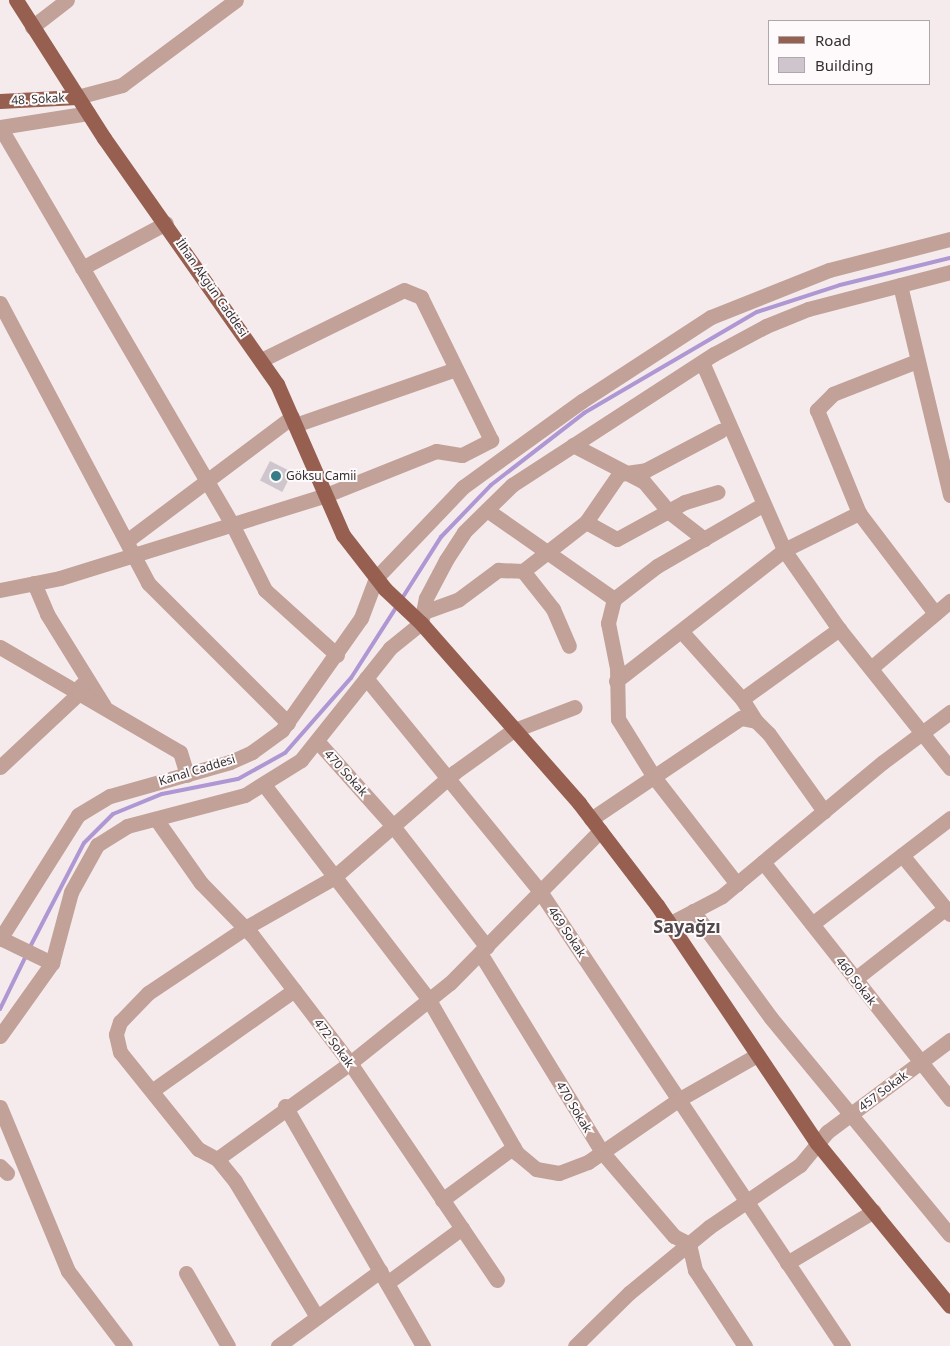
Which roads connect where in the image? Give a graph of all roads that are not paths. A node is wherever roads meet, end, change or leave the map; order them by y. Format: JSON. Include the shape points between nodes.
{"nodes":[{"id":1,"x":16,"y":0,"type":"edge"},
{"id":2,"x":67,"y":0,"type":"edge"},
{"id":3,"x":236,"y":0,"type":"edge"},
{"id":4,"x":32,"y":27,"type":"junction"},
{"id":5,"x":77,"y":97,"type":"junction"},
{"id":6,"x":0,"y":101,"type":"edge"},
{"id":7,"x":88,"y":114,"type":"junction"},
{"id":8,"x":0,"y":127,"type":"edge"},
{"id":9,"x":166,"y":223,"type":"junction"},
{"id":10,"x":950,"y":239,"type":"edge"},
{"id":11,"x":82,"y":268,"type":"junction"},
{"id":12,"x":950,"y":272,"type":"edge"},
{"id":13,"x":900,"y":285,"type":"junction"},
{"id":14,"x":0,"y":304,"type":"edge"},
{"id":15,"x":261,"y":360,"type":"junction"},
{"id":16,"x":917,"y":361,"type":"junction"},
{"id":17,"x":702,"y":362,"type":"junction"},
{"id":18,"x":456,"y":368,"type":"junction"},
{"id":19,"x":293,"y":421,"type":"junction"},
{"id":20,"x":720,"y":431,"type":"dead end"},
{"id":21,"x":573,"y":445,"type":"junction"},
{"id":22,"x":628,"y":473,"type":"junction"},
{"id":23,"x":206,"y":481,"type":"junction"},
{"id":24,"x":717,"y":492,"type":"dead end"},
{"id":25,"x":326,"y":495,"type":"junction"},
{"id":26,"x":950,"y":495,"type":"edge"},
{"id":27,"x":757,"y":508,"type":"dead end"},
{"id":28,"x":487,"y":510,"type":"junction"},
{"id":29,"x":668,"y":511,"type":"junction"},
{"id":30,"x":859,"y":514,"type":"junction"},
{"id":31,"x":586,"y":522,"type":"junction"},
{"id":32,"x":232,"y":524,"type":"junction"},
{"id":33,"x":704,"y":539,"type":"junction"},
{"id":34,"x":128,"y":540,"type":"junction"},
{"id":35,"x":784,"y":550,"type":"junction"},
{"id":36,"x":550,"y":551,"type":"junction"},
{"id":37,"x":135,"y":555,"type":"junction"},
{"id":38,"x":523,"y":571,"type":"junction"},
{"id":39,"x":34,"y":583,"type":"junction"},
{"id":40,"x":380,"y":583,"type":"junction"},
{"id":41,"x":0,"y":590,"type":"edge"},
{"id":42,"x":614,"y":599,"type":"junction"},
{"id":43,"x":950,"y":600,"type":"edge"},
{"id":44,"x":935,"y":613,"type":"junction"},
{"id":45,"x":420,"y":616,"type":"junction"},
{"id":46,"x":839,"y":629,"type":"junction"},
{"id":47,"x":682,"y":632,"type":"junction"},
{"id":48,"x":569,"y":646,"type":"dead end"},
{"id":49,"x":0,"y":647,"type":"edge"},
{"id":50,"x":337,"y":655,"type":"junction"},
{"id":51,"x":871,"y":668,"type":"junction"},
{"id":52,"x":84,"y":674,"type":"junction"},
{"id":53,"x":366,"y":678,"type":"junction"},
{"id":54,"x":616,"y":681,"type":"junction"},
{"id":55,"x":79,"y":693,"type":"junction"},
{"id":56,"x":742,"y":699,"type":"junction"},
{"id":57,"x":575,"y":707,"type":"dead end"},
{"id":58,"x":105,"y":708,"type":"junction"},
{"id":59,"x":950,"y":712,"type":"edge"},
{"id":60,"x":756,"y":721,"type":"junction"},
{"id":61,"x":288,"y":723,"type":"junction"},
{"id":62,"x":512,"y":731,"type":"junction"},
{"id":63,"x":924,"y":734,"type":"junction"},
{"id":64,"x":318,"y":742,"type":"junction"},
{"id":65,"x":0,"y":767,"type":"edge"},
{"id":66,"x":950,"y":768,"type":"edge"},
{"id":67,"x":187,"y":775,"type":"junction"},
{"id":68,"x":654,"y":776,"type":"junction"},
{"id":69,"x":449,"y":777,"type":"junction"},
{"id":70,"x":265,"y":786,"type":"junction"},
{"id":71,"x":824,"y":811,"type":"junction"},
{"id":72,"x":950,"y":818,"type":"edge"},
{"id":73,"x":156,"y":819,"type":"junction"},
{"id":74,"x":596,"y":825,"type":"junction"},
{"id":75,"x":393,"y":826,"type":"junction"},
{"id":76,"x":902,"y":855,"type":"junction"},
{"id":77,"x":763,"y":862,"type":"junction"},
{"id":78,"x":334,"y":878,"type":"junction"},
{"id":79,"x":737,"y":884,"type":"junction"},
{"id":80,"x":539,"y":890,"type":"junction"},
{"id":81,"x":693,"y":911,"type":"junction"},
{"id":82,"x":948,"y":911,"type":"edge"},
{"id":83,"x":669,"y":924,"type":"junction"},
{"id":84,"x":812,"y":924,"type":"junction"},
{"id":85,"x":245,"y":928,"type":"junction"},
{"id":86,"x":4,"y":940,"type":"edge"},
{"id":87,"x":483,"y":950,"type":"junction"},
{"id":88,"x":46,"y":960,"type":"junction"},
{"id":89,"x":855,"y":979,"type":"junction"},
{"id":90,"x":294,"y":990,"type":"junction"},
{"id":91,"x":428,"y":1000,"type":"junction"},
{"id":92,"x":0,"y":1036,"type":"edge"},
{"id":93,"x":950,"y":1040,"type":"edge"},
{"id":94,"x":757,"y":1054,"type":"junction"},
{"id":95,"x":920,"y":1062,"type":"junction"},
{"id":96,"x":350,"y":1063,"type":"junction"},
{"id":97,"x":153,"y":1090,"type":"junction"},
{"id":98,"x":678,"y":1100,"type":"junction"},
{"id":99,"x":950,"y":1100,"type":"edge"},
{"id":100,"x":285,"y":1106,"type":"junction"},
{"id":101,"x":0,"y":1107,"type":"edge"},
{"id":102,"x":853,"y":1113,"type":"junction"},
{"id":103,"x":817,"y":1143,"type":"junction"},
{"id":104,"x":514,"y":1147,"type":"junction"},
{"id":105,"x":602,"y":1152,"type":"junction"},
{"id":106,"x":217,"y":1158,"type":"junction"},
{"id":107,"x":442,"y":1200,"type":"junction"},
{"id":108,"x":747,"y":1202,"type":"junction"},
{"id":109,"x":874,"y":1211,"type":"junction"},
{"id":110,"x":462,"y":1228,"type":"junction"},
{"id":111,"x":950,"y":1235,"type":"edge"},
{"id":112,"x":689,"y":1244,"type":"junction"},
{"id":113,"x":787,"y":1263,"type":"junction"},
{"id":114,"x":186,"y":1273,"type":"dead end"},
{"id":115,"x":384,"y":1277,"type":"junction"},
{"id":116,"x":497,"y":1280,"type":"dead end"},
{"id":117,"x":950,"y":1306,"type":"edge"},
{"id":118,"x":318,"y":1317,"type":"junction"},
{"id":119,"x":123,"y":1345,"type":"edge"},
{"id":120,"x":228,"y":1346,"type":"edge"},
{"id":121,"x":278,"y":1346,"type":"edge"},
{"id":122,"x":423,"y":1346,"type":"edge"},
{"id":123,"x":575,"y":1346,"type":"edge"},
{"id":124,"x":745,"y":1346,"type":"edge"},
{"id":125,"x":843,"y":1346,"type":"edge"}],
"edges":[{"from":1,"to":4,"type":"main road","name":"İlhan Akgün Caddesi"},
{"from":2,"to":4,"type":"street"},
{"from":3,"to":5,"type":"street","via":[[122,85]]},
{"from":4,"to":5,"type":"main road","name":"İlhan Akgün Caddesi"},
{"from":5,"to":6,"type":"main road","name":"48. Sokak"},
{"from":5,"to":7,"type":"main road","name":"İlhan Akgün Caddesi"},
{"from":7,"to":8,"type":"street"},
{"from":7,"to":9,"type":"main road","name":"İlhan Akgün Caddesi"},
{"from":8,"to":11,"type":"street"},
{"from":9,"to":11,"type":"street"},
{"from":9,"to":15,"type":"main road","name":"İlhan Akgün Caddesi"},
{"from":10,"to":40,"type":"street","via":[[829,270],[711,317],[582,401],[464,487]]},
{"from":11,"to":23,"type":"street"},
{"from":12,"to":13,"type":"street"},
{"from":13,"to":16,"type":"street"},
{"from":13,"to":17,"type":"street","via":[[808,309]]},
{"from":14,"to":34,"type":"street"},
{"from":15,"to":18,"type":"street","via":[[404,290],[421,297]]},
{"from":15,"to":19,"type":"main road","name":"İlhan Akgün Caddesi"},
{"from":16,"to":26,"type":"street"},
{"from":16,"to":30,"type":"street","via":[[833,394],[817,410]]},
{"from":17,"to":21,"type":"street"},
{"from":17,"to":35,"type":"street"},
{"from":18,"to":19,"type":"street"},
{"from":18,"to":25,"type":"street","via":[[491,440],[462,455],[436,451]]},
{"from":19,"to":23,"type":"street"},
{"from":19,"to":25,"type":"main road","name":"İlhan Akgün Caddesi"},
{"from":20,"to":22,"type":"street","via":[[646,470]]},
{"from":21,"to":22,"type":"street"},
{"from":21,"to":28,"type":"street","via":[[512,485]]},
{"from":22,"to":29,"type":"street","via":[[644,482]]},
{"from":22,"to":31,"type":"street","via":[[619,474],[602,492]]},
{"from":23,"to":32,"type":"street"},
{"from":23,"to":34,"type":"street"},
{"from":24,"to":29,"type":"street"},
{"from":25,"to":32,"type":"street"},
{"from":25,"to":40,"type":"main road","name":"İlhan Akgün Caddesi","via":[[343,535]]},
{"from":27,"to":33,"type":"street"},
{"from":28,"to":36,"type":"street"},
{"from":28,"to":45,"type":"street","via":[[446,560]]},
{"from":29,"to":31,"type":"street","via":[[617,539]]},
{"from":29,"to":33,"type":"street"},
{"from":30,"to":35,"type":"street"},
{"from":30,"to":44,"type":"street"},
{"from":31,"to":36,"type":"street"},
{"from":32,"to":37,"type":"street"},
{"from":32,"to":50,"type":"street","via":[[265,590]]},
{"from":33,"to":42,"type":"street","via":[[657,566]]},
{"from":34,"to":37,"type":"street"},
{"from":35,"to":46,"type":"street"},
{"from":35,"to":47,"type":"street"},
{"from":36,"to":38,"type":"street"},
{"from":36,"to":42,"type":"street"},
{"from":37,"to":39,"type":"street"},
{"from":37,"to":61,"type":"street","via":[[148,583]]},
{"from":38,"to":45,"type":"street","via":[[498,570],[459,599]]},
{"from":38,"to":48,"type":"street","via":[[553,609]]},
{"from":39,"to":41,"type":"street"},
{"from":39,"to":52,"type":"street"},
{"from":40,"to":45,"type":"main road","name":"İlhan Akgün Caddesi"},
{"from":40,"to":50,"type":"street","name":"Kanal Caddesi"},
{"from":42,"to":54,"type":"street","via":[[608,623]]},
{"from":43,"to":44,"type":"street"},
{"from":44,"to":51,"type":"street"},
{"from":45,"to":53,"type":"street"},
{"from":45,"to":62,"type":"main road","name":"İlhan Akgün Caddesi"},
{"from":46,"to":51,"type":"street"},
{"from":46,"to":56,"type":"street"},
{"from":47,"to":54,"type":"street"},
{"from":47,"to":56,"type":"street"},
{"from":49,"to":55,"type":"street"},
{"from":50,"to":61,"type":"street","name":"Kanal Caddesi"},
{"from":51,"to":63,"type":"street"},
{"from":52,"to":55,"type":"street"},
{"from":52,"to":58,"type":"street"},
{"from":53,"to":64,"type":"street"},
{"from":53,"to":69,"type":"street","name":"469 Sokak"},
{"from":54,"to":68,"type":"street","via":[[618,719]]},
{"from":55,"to":58,"type":"street"},
{"from":55,"to":65,"type":"street"},
{"from":56,"to":60,"type":"street"},
{"from":57,"to":62,"type":"street"},
{"from":58,"to":67,"type":"street","via":[[180,752]]},
{"from":59,"to":63,"type":"street"},
{"from":60,"to":68,"type":"street","via":[[741,718]]},
{"from":60,"to":71,"type":"street"},
{"from":61,"to":67,"type":"street","name":"Kanal Caddesi","via":[[252,752]]},
{"from":62,"to":69,"type":"street"},
{"from":62,"to":74,"type":"main road","name":"İlhan Akgün Caddesi"},
{"from":63,"to":66,"type":"street"},
{"from":63,"to":71,"type":"street"},
{"from":64,"to":70,"type":"street"},
{"from":64,"to":75,"type":"street","name":"470 Sokak"},
{"from":67,"to":86,"type":"street","name":"Kanal Caddesi","via":[[110,796],[78,815]]},
{"from":68,"to":74,"type":"street"},
{"from":68,"to":79,"type":"street"},
{"from":69,"to":75,"type":"street"},
{"from":69,"to":80,"type":"street","name":"469 Sokak"},
{"from":70,"to":73,"type":"street"},
{"from":70,"to":78,"type":"street"},
{"from":71,"to":77,"type":"street"},
{"from":72,"to":76,"type":"street"},
{"from":73,"to":85,"type":"street","name":"472 Sokak","via":[[201,883]]},
{"from":73,"to":88,"type":"street","via":[[127,826],[97,845],[71,892]]},
{"from":74,"to":80,"type":"street"},
{"from":74,"to":83,"type":"main road","name":"İlhan Akgün Caddesi"},
{"from":75,"to":78,"type":"street"},
{"from":75,"to":87,"type":"street","name":"470 Sokak"},
{"from":76,"to":82,"type":"street"},
{"from":76,"to":84,"type":"street"},
{"from":77,"to":79,"type":"street"},
{"from":77,"to":84,"type":"street","name":"460 Sokak"},
{"from":78,"to":85,"type":"street"},
{"from":78,"to":91,"type":"street"},
{"from":79,"to":81,"type":"street"},
{"from":80,"to":87,"type":"street"},
{"from":80,"to":98,"type":"street","name":"469 Sokak"},
{"from":81,"to":83,"type":"street"},
{"from":81,"to":102,"type":"street","via":[[771,1018]]},
{"from":82,"to":89,"type":"street"},
{"from":83,"to":94,"type":"main road","name":"İlhan Akgün Caddesi"},
{"from":84,"to":89,"type":"street","name":"460 Sokak"},
{"from":85,"to":90,"type":"street","name":"472 Sokak"},
{"from":85,"to":97,"type":"street","via":[[148,992],[120,1022],[116,1034],[120,1052]]},
{"from":86,"to":88,"type":"street"},
{"from":87,"to":91,"type":"street"},
{"from":87,"to":105,"type":"street","name":"470 Sokak"},
{"from":88,"to":92,"type":"street"},
{"from":89,"to":95,"type":"street","name":"460 Sokak"},
{"from":90,"to":96,"type":"street","name":"472 Sokak"},
{"from":90,"to":97,"type":"street"},
{"from":91,"to":96,"type":"street"},
{"from":91,"to":104,"type":"street"},
{"from":93,"to":95,"type":"street","name":"457 Sokak"},
{"from":94,"to":98,"type":"street"},
{"from":94,"to":103,"type":"main road","name":"İlhan Akgün Caddesi"},
{"from":95,"to":99,"type":"street","name":"460 Sokak"},
{"from":95,"to":102,"type":"street","name":"457 Sokak"},
{"from":96,"to":100,"type":"street"},
{"from":96,"to":107,"type":"street","name":"472 Sokak"},
{"from":97,"to":106,"type":"street","via":[[198,1149]]},
{"from":98,"to":105,"type":"street"},
{"from":98,"to":108,"type":"street","name":"469 Sokak"},
{"from":100,"to":106,"type":"street"},
{"from":100,"to":115,"type":"street"},
{"from":101,"to":119,"type":"street","via":[[68,1271]]},
{"from":102,"to":103,"type":"street","name":"457 Sokak"},
{"from":102,"to":111,"type":"street"},
{"from":103,"to":108,"type":"street","name":"457 Sokak","via":[[800,1165]]},
{"from":103,"to":109,"type":"main road","name":"İlhan Akgün Caddesi"},
{"from":104,"to":105,"type":"street","via":[[536,1169],[559,1173]]},
{"from":104,"to":107,"type":"street"},
{"from":105,"to":112,"type":"street","name":"470 Sokak","via":[[674,1236]]},
{"from":106,"to":118,"type":"street"},
{"from":107,"to":110,"type":"street","name":"472 Sokak"},
{"from":108,"to":112,"type":"street","name":"457 Sokak"},
{"from":108,"to":113,"type":"street","name":"469 Sokak"},
{"from":109,"to":113,"type":"street"},
{"from":109,"to":117,"type":"main road","name":"İlhan Akgün Caddesi"},
{"from":110,"to":115,"type":"street"},
{"from":110,"to":116,"type":"street","name":"472 Sokak"},
{"from":112,"to":123,"type":"street","name":"457 Sokak"},
{"from":112,"to":124,"type":"street","via":[[695,1270]]},
{"from":113,"to":125,"type":"street","name":"469 Sokak"},
{"from":114,"to":120,"type":"street"},
{"from":115,"to":118,"type":"street"},
{"from":115,"to":122,"type":"street"},
{"from":118,"to":121,"type":"street"}]}
